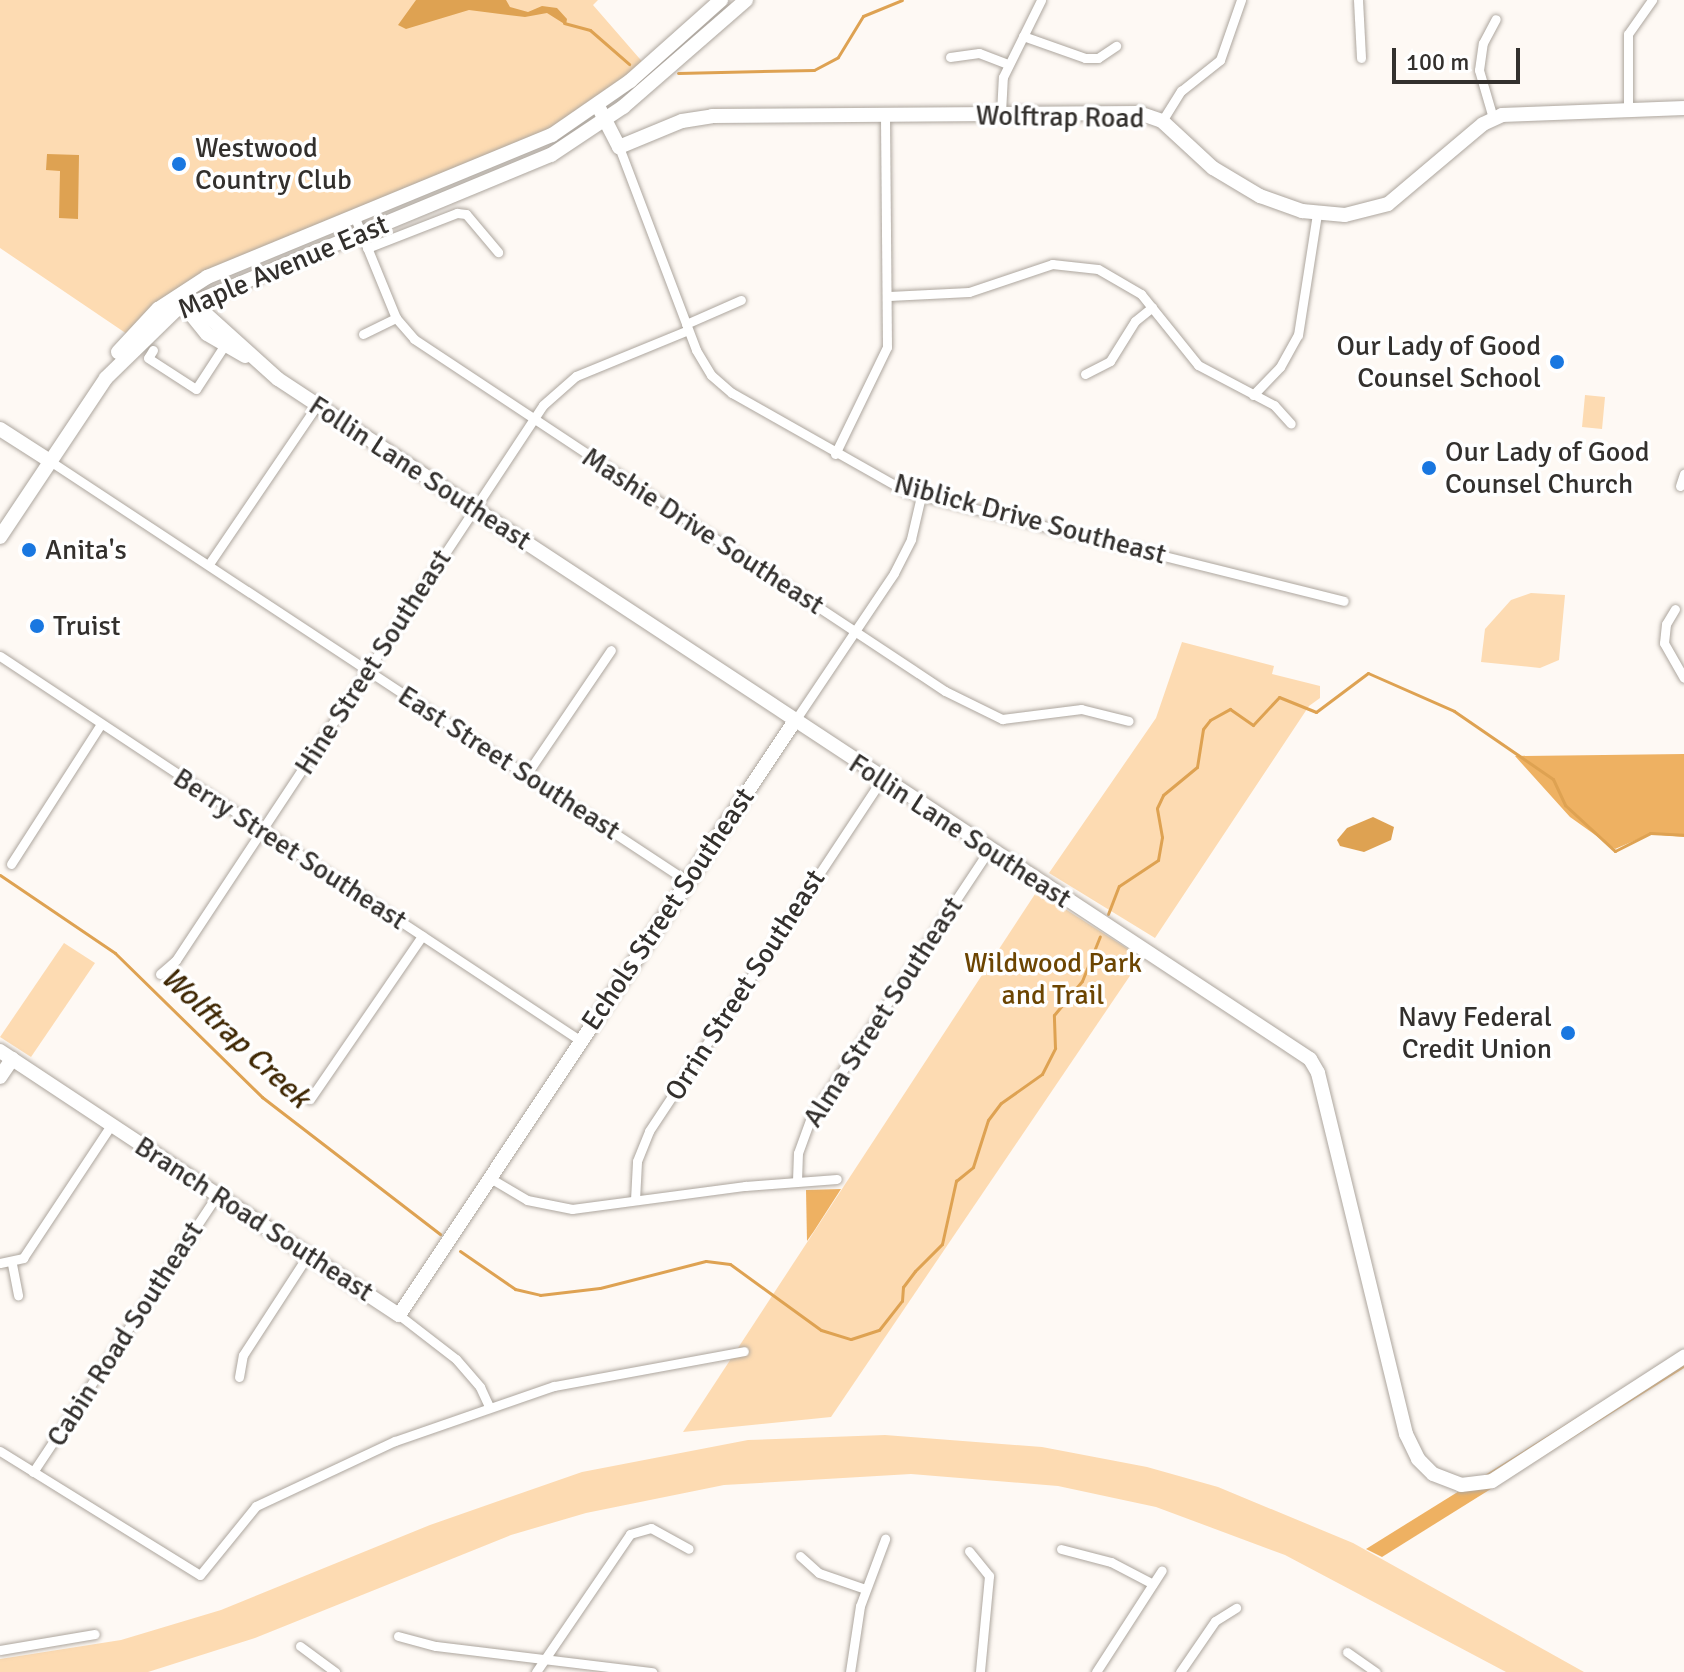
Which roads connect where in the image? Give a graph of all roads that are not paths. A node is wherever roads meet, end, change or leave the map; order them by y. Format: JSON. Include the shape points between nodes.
{"nodes":[{"id":1,"x":721,"y":0,"type":"edge"},
{"id":2,"x":746,"y":0,"type":"edge"},
{"id":3,"x":1041,"y":0,"type":"edge"},
{"id":4,"x":1241,"y":0,"type":"edge"},
{"id":5,"x":1358,"y":0,"type":"edge"},
{"id":6,"x":1652,"y":0,"type":"edge"},
{"id":7,"x":1496,"y":19,"type":"dead end"},
{"id":8,"x":1023,"y":36,"type":"junction"},
{"id":9,"x":1116,"y":46,"type":"dead end"},
{"id":10,"x":950,"y":57,"type":"dead end"},
{"id":11,"x":1361,"y":58,"type":"dead end"},
{"id":12,"x":1007,"y":64,"type":"junction"},
{"id":13,"x":597,"y":107,"type":"junction"},
{"id":14,"x":1684,"y":108,"type":"edge"},
{"id":15,"x":1628,"y":109,"type":"junction"},
{"id":16,"x":1001,"y":113,"type":"junction"},
{"id":17,"x":885,"y":117,"type":"junction"},
{"id":18,"x":1493,"y":118,"type":"junction"},
{"id":19,"x":606,"y":120,"type":"junction"},
{"id":20,"x":1162,"y":121,"type":"junction"},
{"id":21,"x":619,"y":147,"type":"junction"},
{"id":22,"x":1317,"y":213,"type":"junction"},
{"id":23,"x":355,"y":218,"type":"junction"},
{"id":24,"x":361,"y":233,"type":"junction"},
{"id":25,"x":367,"y":248,"type":"junction"},
{"id":26,"x":498,"y":252,"type":"dead end"},
{"id":27,"x":889,"y":296,"type":"junction"},
{"id":28,"x":184,"y":300,"type":"junction"},
{"id":29,"x":741,"y":300,"type":"dead end"},
{"id":30,"x":1152,"y":307,"type":"junction"},
{"id":31,"x":396,"y":318,"type":"junction"},
{"id":32,"x":687,"y":327,"type":"junction"},
{"id":33,"x":363,"y":334,"type":"dead end"},
{"id":34,"x":224,"y":346,"type":"junction"},
{"id":35,"x":153,"y":350,"type":"dead end"},
{"id":36,"x":250,"y":358,"type":"junction"},
{"id":37,"x":1085,"y":374,"type":"dead end"},
{"id":38,"x":1253,"y":395,"type":"junction"},
{"id":39,"x":317,"y":405,"type":"junction"},
{"id":40,"x":534,"y":420,"type":"junction"},
{"id":41,"x":1291,"y":424,"type":"dead end"},
{"id":42,"x":0,"y":429,"type":"edge"},
{"id":43,"x":835,"y":454,"type":"junction"},
{"id":44,"x":50,"y":461,"type":"junction"},
{"id":45,"x":1684,"y":474,"type":"edge"},
{"id":46,"x":1680,"y":486,"type":"dead end"},
{"id":47,"x":921,"y":496,"type":"junction"},
{"id":48,"x":474,"y":508,"type":"junction"},
{"id":49,"x":0,"y":537,"type":"edge"},
{"id":50,"x":209,"y":564,"type":"junction"},
{"id":51,"x":1344,"y":601,"type":"dead end"},
{"id":52,"x":1675,"y":609,"type":"dead end"},
{"id":53,"x":853,"y":630,"type":"junction"},
{"id":54,"x":611,"y":650,"type":"dead end"},
{"id":55,"x":0,"y":656,"type":"edge"},
{"id":56,"x":369,"y":670,"type":"junction"},
{"id":57,"x":1684,"y":678,"type":"edge"},
{"id":58,"x":1129,"y":721,"type":"dead end"},
{"id":59,"x":794,"y":722,"type":"junction"},
{"id":60,"x":101,"y":724,"type":"junction"},
{"id":61,"x":526,"y":775,"type":"junction"},
{"id":62,"x":882,"y":779,"type":"junction"},
{"id":63,"x":262,"y":831,"type":"junction"},
{"id":64,"x":989,"y":850,"type":"junction"},
{"id":65,"x":11,"y":864,"type":"dead end"},
{"id":66,"x":687,"y":881,"type":"junction"},
{"id":67,"x":422,"y":936,"type":"junction"},
{"id":68,"x":160,"y":974,"type":"dead end"},
{"id":69,"x":581,"y":1041,"type":"junction"},
{"id":70,"x":6,"y":1055,"type":"edge"},
{"id":71,"x":0,"y":1077,"type":"edge"},
{"id":72,"x":310,"y":1099,"type":"dead end"},
{"id":73,"x":111,"y":1125,"type":"junction"},
{"id":74,"x":490,"y":1178,"type":"junction"},
{"id":75,"x":837,"y":1179,"type":"dead end"},
{"id":76,"x":797,"y":1181,"type":"junction"},
{"id":77,"x":217,"y":1195,"type":"junction"},
{"id":78,"x":635,"y":1200,"type":"junction"},
{"id":79,"x":308,"y":1255,"type":"junction"},
{"id":80,"x":0,"y":1263,"type":"edge"},
{"id":81,"x":12,"y":1264,"type":"junction"},
{"id":82,"x":18,"y":1295,"type":"dead end"},
{"id":83,"x":399,"y":1315,"type":"junction"},
{"id":84,"x":744,"y":1351,"type":"dead end"},
{"id":85,"x":1684,"y":1357,"type":"edge"},
{"id":86,"x":239,"y":1377,"type":"dead end"},
{"id":87,"x":489,"y":1406,"type":"junction"},
{"id":88,"x":0,"y":1451,"type":"edge"},
{"id":89,"x":33,"y":1472,"type":"junction"},
{"id":90,"x":885,"y":1539,"type":"dead end"},
{"id":91,"x":689,"y":1549,"type":"dead end"},
{"id":92,"x":1061,"y":1549,"type":"dead end"},
{"id":93,"x":969,"y":1551,"type":"dead end"},
{"id":94,"x":800,"y":1556,"type":"dead end"},
{"id":95,"x":1162,"y":1570,"type":"dead end"},
{"id":96,"x":1153,"y":1584,"type":"junction"},
{"id":97,"x":865,"y":1589,"type":"junction"},
{"id":98,"x":1236,"y":1608,"type":"dead end"},
{"id":99,"x":95,"y":1634,"type":"dead end"},
{"id":100,"x":398,"y":1636,"type":"dead end"},
{"id":101,"x":300,"y":1646,"type":"dead end"},
{"id":102,"x":0,"y":1650,"type":"edge"},
{"id":103,"x":1347,"y":1652,"type":"dead end"},
{"id":104,"x":545,"y":1659,"type":"junction"},
{"id":105,"x":335,"y":1672,"type":"edge"},
{"id":106,"x":536,"y":1672,"type":"edge"},
{"id":107,"x":652,"y":1672,"type":"edge"},
{"id":108,"x":850,"y":1672,"type":"edge"},
{"id":109,"x":980,"y":1672,"type":"edge"},
{"id":110,"x":1096,"y":1672,"type":"edge"},
{"id":111,"x":1180,"y":1672,"type":"edge"},
{"id":112,"x":1376,"y":1672,"type":"edge"}],
"edges":[{"from":1,"to":13,"type":"street"},
{"from":2,"to":19,"type":"street","name":"Maple Avenue East"},
{"from":3,"to":8,"type":"street"},
{"from":4,"to":20,"type":"street","via":[[1220,60],[1181,91]]},
{"from":5,"to":11,"type":"street"},
{"from":6,"to":15,"type":"street","via":[[1628,34]]},
{"from":7,"to":18,"type":"street","via":[[1483,43],[1479,70]]},
{"from":8,"to":9,"type":"street","via":[[1085,58],[1098,58]]},
{"from":8,"to":12,"type":"street"},
{"from":10,"to":12,"type":"street","via":[[979,53]]},
{"from":12,"to":16,"type":"street"},
{"from":13,"to":19,"type":"street","name":"Niblick Drive Southeast"},
{"from":13,"to":23,"type":"street","via":[[526,149]]},
{"from":14,"to":15,"type":"street","name":"Wolftrap Road"},
{"from":15,"to":18,"type":"street","name":"Wolftrap Road","via":[[1514,112]]},
{"from":16,"to":17,"type":"street","name":"Wolftrap Road"},
{"from":16,"to":20,"type":"street","name":"Wolftrap Road","via":[[1139,113]]},
{"from":17,"to":21,"type":"street","name":"Wolftrap Road","via":[[695,118]]},
{"from":17,"to":27,"type":"street"},
{"from":18,"to":22,"type":"street","name":"Wolftrap Road","via":[[1388,204],[1360,214]]},
{"from":19,"to":21,"type":"street","name":"Niblick Drive Southeast"},
{"from":19,"to":24,"type":"street","name":"Maple Avenue East","via":[[551,155]]},
{"from":20,"to":22,"type":"street","name":"Wolftrap Road","via":[[1242,187]]},
{"from":21,"to":32,"type":"street","name":"Niblick Drive Southeast"},
{"from":22,"to":38,"type":"street","via":[[1298,335],[1280,367]]},
{"from":23,"to":24,"type":"street","name":"Mashie Drive Southeast"},
{"from":23,"to":28,"type":"street"},
{"from":24,"to":25,"type":"street","name":"Mashie Drive Southeast"},
{"from":24,"to":28,"type":"street","name":"Maple Avenue East"},
{"from":25,"to":26,"type":"street","via":[[457,213],[466,214]]},
{"from":25,"to":31,"type":"street","name":"Mashie Drive Southeast"},
{"from":27,"to":30,"type":"street","via":[[969,292],[1036,267],[1064,263],[1111,274]]},
{"from":27,"to":43,"type":"street","via":[[887,347]]},
{"from":28,"to":34,"type":"street","name":"Follin Lane Southeast"},
{"from":28,"to":36,"type":"street","name":"Follin Lane Southeast"},
{"from":28,"to":44,"type":"street","name":"Maple Avenue East","via":[[106,378]]},
{"from":29,"to":32,"type":"street","name":"Hine Street Southeast"},
{"from":30,"to":37,"type":"street","via":[[1135,321],[1110,361]]},
{"from":30,"to":38,"type":"street","via":[[1198,365]]},
{"from":31,"to":33,"type":"street"},
{"from":31,"to":40,"type":"street","name":"Mashie Drive Southeast","via":[[431,352]]},
{"from":32,"to":40,"type":"street","name":"Hine Street Southeast","via":[[576,376],[553,394]]},
{"from":32,"to":43,"type":"street","name":"Niblick Drive Southeast","via":[[704,364],[722,385]]},
{"from":34,"to":35,"type":"street","via":[[196,389],[148,358]]},
{"from":34,"to":36,"type":"street","name":"Follin Lane Southeast"},
{"from":36,"to":39,"type":"street","name":"Follin Lane Southeast"},
{"from":38,"to":41,"type":"street","via":[[1274,405]]},
{"from":39,"to":48,"type":"street","name":"Follin Lane Southeast"},
{"from":39,"to":50,"type":"street"},
{"from":40,"to":48,"type":"street","name":"Hine Street Southeast"},
{"from":40,"to":53,"type":"street","name":"Mashie Drive Southeast"},
{"from":42,"to":44,"type":"street"},
{"from":43,"to":47,"type":"street","name":"Niblick Drive Southeast"},
{"from":44,"to":49,"type":"street","name":"Maple Avenue East"},
{"from":44,"to":50,"type":"street","name":"East Street Southeast"},
{"from":45,"to":46,"type":"street"},
{"from":47,"to":51,"type":"street","name":"Niblick Drive Southeast"},
{"from":47,"to":53,"type":"street","name":"Echols Street Southeast","via":[[905,554]]},
{"from":48,"to":56,"type":"street","name":"Hine Street Southeast"},
{"from":48,"to":59,"type":"street","name":"Follin Lane Southeast"},
{"from":50,"to":56,"type":"street","name":"East Street Southeast"},
{"from":52,"to":57,"type":"street","via":[[1664,643]]},
{"from":53,"to":58,"type":"street","name":"Mashie Drive Southeast","via":[[989,716],[1012,719],[1081,709]]},
{"from":53,"to":59,"type":"street","name":"Echols Street Southeast"},
{"from":54,"to":61,"type":"street"},
{"from":55,"to":60,"type":"street","name":"Berry Street Southeast"},
{"from":56,"to":61,"type":"street","name":"East Street Southeast"},
{"from":56,"to":63,"type":"street","name":"Hine Street Southeast"},
{"from":59,"to":62,"type":"street","name":"Follin Lane Southeast"},
{"from":59,"to":66,"type":"street","name":"Echols Street Southeast"},
{"from":60,"to":63,"type":"street","name":"Berry Street Southeast"},
{"from":60,"to":65,"type":"street"},
{"from":61,"to":66,"type":"street","name":"East Street Southeast"},
{"from":62,"to":64,"type":"street","name":"Follin Lane Southeast"},
{"from":62,"to":78,"type":"street","name":"Orrin Street Southeast","via":[[649,1131],[637,1161]]},
{"from":63,"to":67,"type":"street","name":"Berry Street Southeast"},
{"from":63,"to":68,"type":"street","name":"Hine Street Southeast","via":[[176,960]]},
{"from":64,"to":76,"type":"street","name":"Alma Street Southeast","via":[[811,1118],[798,1153]]},
{"from":64,"to":85,"type":"street","name":"Follin Lane Southeast","via":[[1314,1065],[1406,1434],[1418,1459],[1433,1474],[1461,1485],[1492,1481]]},
{"from":66,"to":69,"type":"street","name":"Echols Street Southeast"},
{"from":67,"to":69,"type":"street","name":"Berry Street Southeast"},
{"from":67,"to":72,"type":"street"},
{"from":69,"to":74,"type":"street","name":"Echols Street Southeast"},
{"from":70,"to":71,"type":"street"},
{"from":70,"to":73,"type":"street","name":"Branch Road Southeast"},
{"from":73,"to":77,"type":"street","name":"Branch Road Southeast"},
{"from":73,"to":81,"type":"street","via":[[23,1258]]},
{"from":74,"to":78,"type":"street","via":[[527,1200],[557,1208]]},
{"from":74,"to":83,"type":"street","name":"Echols Street Southeast"},
{"from":75,"to":76,"type":"street"},
{"from":76,"to":78,"type":"street"},
{"from":77,"to":79,"type":"street","name":"Branch Road Southeast"},
{"from":77,"to":89,"type":"street","name":"Cabin Road Southeast"},
{"from":79,"to":83,"type":"street","name":"Branch Road Southeast"},
{"from":79,"to":86,"type":"street","via":[[243,1355]]},
{"from":80,"to":81,"type":"street"},
{"from":81,"to":82,"type":"street"},
{"from":83,"to":87,"type":"street","name":"Branch Road Southeast","via":[[456,1359]]},
{"from":84,"to":87,"type":"street","via":[[602,1375]]},
{"from":87,"to":89,"type":"street","via":[[270,1496],[237,1523],[200,1575]]},
{"from":88,"to":89,"type":"street"},
{"from":90,"to":97,"type":"street"},
{"from":91,"to":104,"type":"street","via":[[644,1524],[625,1539]]},
{"from":92,"to":96,"type":"street","via":[[1111,1562]]},
{"from":93,"to":109,"type":"street","via":[[989,1576]]},
{"from":94,"to":97,"type":"street","via":[[819,1573]]},
{"from":95,"to":96,"type":"street"},
{"from":96,"to":110,"type":"street"},
{"from":97,"to":108,"type":"street"},
{"from":98,"to":111,"type":"street","via":[[1215,1621]]},
{"from":99,"to":102,"type":"street"},
{"from":100,"to":104,"type":"street","via":[[436,1646]]},
{"from":101,"to":105,"type":"street"},
{"from":103,"to":112,"type":"street"},
{"from":104,"to":106,"type":"street"},
{"from":104,"to":107,"type":"street"}]}
